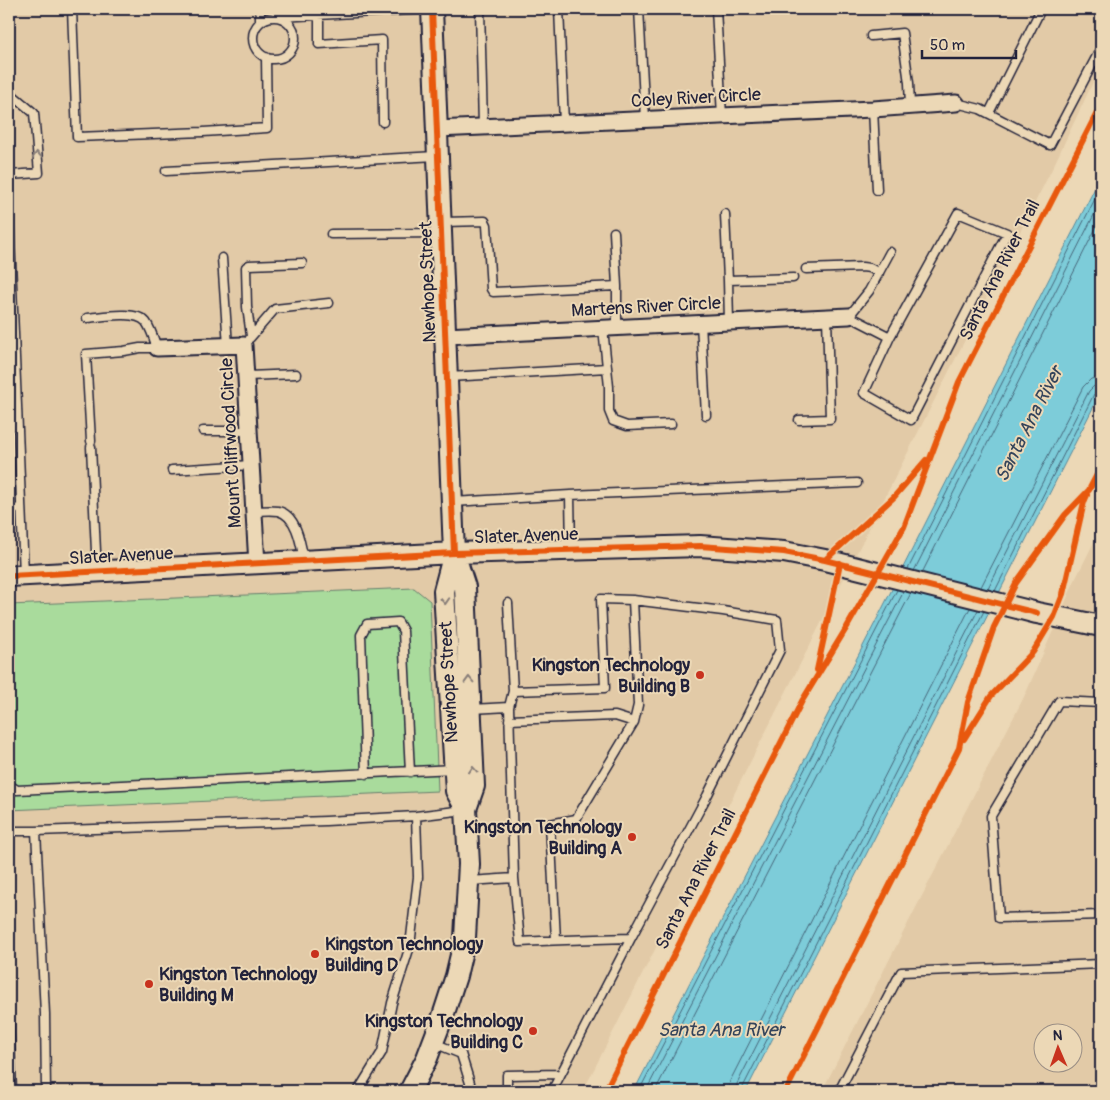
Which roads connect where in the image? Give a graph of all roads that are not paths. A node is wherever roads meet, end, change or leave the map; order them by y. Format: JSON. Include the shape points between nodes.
{"nodes":[{"id":1,"x":72,"y":9,"type":"edge"},
{"id":2,"x":260,"y":9,"type":"edge"},
{"id":3,"x":432,"y":9,"type":"edge"},
{"id":4,"x":480,"y":9,"type":"edge"},
{"id":5,"x":559,"y":9,"type":"edge"},
{"id":6,"x":639,"y":9,"type":"edge"},
{"id":7,"x":716,"y":9,"type":"edge"},
{"id":8,"x":1041,"y":9,"type":"edge"},
{"id":9,"x":347,"y":12,"type":"edge"},
{"id":10,"x":319,"y":16,"type":"junction"},
{"id":11,"x":280,"y":17,"type":"junction"},
{"id":12,"x":260,"y":22,"type":"junction"},
{"id":13,"x":871,"y":36,"type":"dead end"},
{"id":14,"x":1101,"y":48,"type":"edge"},
{"id":15,"x":266,"y":57,"type":"junction"},
{"id":16,"x":9,"y":92,"type":"edge"},
{"id":17,"x":956,"y":103,"type":"joint"},
{"id":18,"x":910,"y":106,"type":"junction"},
{"id":19,"x":873,"y":109,"type":"junction"},
{"id":20,"x":989,"y":114,"type":"junction"},
{"id":21,"x":722,"y":116,"type":"junction"},
{"id":22,"x":645,"y":120,"type":"junction"},
{"id":23,"x":383,"y":122,"type":"dead end"},
{"id":24,"x":564,"y":123,"type":"junction"},
{"id":25,"x":483,"y":126,"type":"junction"},
{"id":26,"x":437,"y":129,"type":"junction"},
{"id":27,"x":438,"y":156,"type":"junction"},
{"id":28,"x":166,"y":170,"type":"dead end"},
{"id":29,"x":9,"y":175,"type":"edge"},
{"id":30,"x":877,"y":190,"type":"dead end"},
{"id":31,"x":9,"y":214,"type":"edge"},
{"id":32,"x":725,"y":214,"type":"dead end"},
{"id":33,"x":441,"y":227,"type":"junction"},
{"id":34,"x":614,"y":232,"type":"dead end"},
{"id":35,"x":331,"y":234,"type":"dead end"},
{"id":36,"x":890,"y":252,"type":"dead end"},
{"id":37,"x":222,"y":258,"type":"dead end"},
{"id":38,"x":302,"y":263,"type":"dead end"},
{"id":39,"x":806,"y":270,"type":"dead end"},
{"id":40,"x":879,"y":273,"type":"junction"},
{"id":41,"x":793,"y":278,"type":"dead end"},
{"id":42,"x":728,"y":280,"type":"junction"},
{"id":43,"x":617,"y":286,"type":"junction"},
{"id":44,"x":329,"y":303,"type":"dead end"},
{"id":45,"x":848,"y":316,"type":"junction"},
{"id":46,"x":827,"y":317,"type":"junction"},
{"id":47,"x":87,"y":318,"type":"dead end"},
{"id":48,"x":729,"y":322,"type":"junction"},
{"id":49,"x":701,"y":323,"type":"junction"},
{"id":50,"x":610,"y":328,"type":"junction"},
{"id":51,"x":444,"y":336,"type":"junction"},
{"id":52,"x":890,"y":337,"type":"junction"},
{"id":53,"x":247,"y":341,"type":"junction"},
{"id":54,"x":228,"y":346,"type":"junction"},
{"id":55,"x":157,"y":348,"type":"junction"},
{"id":56,"x":607,"y":368,"type":"junction"},
{"id":57,"x":296,"y":374,"type":"dead end"},
{"id":58,"x":246,"y":376,"type":"junction"},
{"id":59,"x":446,"y":377,"type":"junction"},
{"id":60,"x":706,"y":414,"type":"dead end"},
{"id":61,"x":798,"y":420,"type":"dead end"},
{"id":62,"x":671,"y":424,"type":"dead end"},
{"id":63,"x":203,"y":431,"type":"dead end"},
{"id":64,"x":249,"y":431,"type":"junction"},
{"id":65,"x":251,"y":465,"type":"junction"},
{"id":66,"x":172,"y":470,"type":"dead end"},
{"id":67,"x":857,"y":483,"type":"dead end"},
{"id":68,"x":570,"y":495,"type":"junction"},
{"id":69,"x":453,"y":502,"type":"junction"},
{"id":70,"x":21,"y":508,"type":"junction"},
{"id":71,"x":9,"y":509,"type":"edge"},
{"id":72,"x":254,"y":511,"type":"junction"},
{"id":73,"x":571,"y":549,"type":"junction"},
{"id":74,"x":454,"y":554,"type":"junction"},
{"id":75,"x":305,"y":562,"type":"junction"},
{"id":76,"x":257,"y":564,"type":"junction"},
{"id":77,"x":97,"y":572,"type":"junction"},
{"id":78,"x":16,"y":576,"type":"edge"},
{"id":79,"x":633,"y":600,"type":"junction"},
{"id":80,"x":508,"y":603,"type":"dead end"},
{"id":81,"x":1101,"y":626,"type":"edge"},
{"id":82,"x":513,"y":691,"type":"junction"},
{"id":83,"x":1101,"y":703,"type":"edge"},
{"id":84,"x":509,"y":707,"type":"junction"},
{"id":85,"x":470,"y":709,"type":"junction"},
{"id":86,"x":509,"y":720,"type":"junction"},
{"id":87,"x":634,"y":722,"type":"junction"},
{"id":88,"x":454,"y":769,"type":"junction"},
{"id":89,"x":410,"y":772,"type":"junction"},
{"id":90,"x":366,"y":774,"type":"junction"},
{"id":91,"x":9,"y":785,"type":"edge"},
{"id":92,"x":466,"y":810,"type":"junction"},
{"id":93,"x":416,"y":816,"type":"junction"},
{"id":94,"x":9,"y":831,"type":"edge"},
{"id":95,"x":36,"y":831,"type":"junction"},
{"id":96,"x":514,"y":878,"type":"junction"},
{"id":97,"x":468,"y":882,"type":"junction"},
{"id":98,"x":1101,"y":915,"type":"edge"},
{"id":99,"x":631,"y":938,"type":"junction"},
{"id":100,"x":556,"y":940,"type":"junction"},
{"id":101,"x":1101,"y":964,"type":"edge"},
{"id":102,"x":9,"y":1021,"type":"edge"},
{"id":103,"x":432,"y":1043,"type":"junction"},
{"id":104,"x":560,"y":1074,"type":"junction"},
{"id":105,"x":12,"y":1091,"type":"edge"},
{"id":106,"x":46,"y":1091,"type":"edge"},
{"id":107,"x":358,"y":1091,"type":"edge"},
{"id":108,"x":410,"y":1091,"type":"edge"},
{"id":109,"x":470,"y":1091,"type":"edge"},
{"id":110,"x":507,"y":1091,"type":"edge"},
{"id":111,"x":552,"y":1091,"type":"edge"},
{"id":112,"x":839,"y":1091,"type":"edge"}],
"edges":[{"from":1,"to":15,"type":"lane","via":[[77,137],[267,128]]},
{"from":2,"to":12,"type":"lane"},
{"from":3,"to":9,"type":"lane"},
{"from":3,"to":26,"type":"street","name":"Newhope Street"},
{"from":4,"to":25,"type":"lane"},
{"from":5,"to":24,"type":"lane"},
{"from":6,"to":22,"type":"lane"},
{"from":7,"to":21,"type":"lane"},
{"from":8,"to":20,"type":"lane"},
{"from":9,"to":10,"type":"lane"},
{"from":10,"to":11,"type":"lane"},
{"from":10,"to":23,"type":"lane","via":[[319,44],[382,40]]},
{"from":11,"to":12,"type":"lane","via":[[273,16]]},
{"from":11,"to":15,"type":"lane","via":[[294,30],[292,50],[281,58]]},
{"from":12,"to":15,"type":"lane","via":[[253,41],[260,54]]},
{"from":13,"to":18,"type":"lane","via":[[902,33]]},
{"from":14,"to":20,"type":"lane","via":[[1050,145]]},
{"from":29,"to":16,"type":"lane","one_way":true,"via":[[39,173],[34,113]]},
{"from":17,"to":18,"type":"street","name":"Coley River Circle"},
{"from":17,"to":20,"type":"lane"},
{"from":18,"to":19,"type":"street","name":"Coley River Circle"},
{"from":19,"to":21,"type":"street","name":"Coley River Circle"},
{"from":19,"to":30,"type":"lane"},
{"from":21,"to":22,"type":"street","name":"Coley River Circle"},
{"from":22,"to":24,"type":"street","name":"Coley River Circle"},
{"from":24,"to":25,"type":"street","name":"Coley River Circle"},
{"from":25,"to":26,"type":"street","name":"Coley River Circle"},
{"from":26,"to":27,"type":"street","name":"Newhope Street"},
{"from":27,"to":28,"type":"lane"},
{"from":27,"to":33,"type":"street","name":"Newhope Street"},
{"from":31,"to":70,"type":"lane"},
{"from":32,"to":42,"type":"lane"},
{"from":33,"to":35,"type":"lane"},
{"from":33,"to":43,"type":"lane","via":[[485,221],[493,292]]},
{"from":33,"to":51,"type":"street","name":"Newhope Street"},
{"from":34,"to":43,"type":"lane"},
{"from":36,"to":40,"type":"lane"},
{"from":37,"to":54,"type":"lane"},
{"from":38,"to":53,"type":"lane","via":[[248,265]]},
{"from":39,"to":40,"type":"lane","via":[[862,267]]},
{"from":40,"to":45,"type":"lane"},
{"from":41,"to":42,"type":"lane"},
{"from":42,"to":48,"type":"lane"},
{"from":43,"to":50,"type":"lane"},
{"from":44,"to":53,"type":"lane","via":[[275,309]]},
{"from":45,"to":46,"type":"street","name":"Martens River Circle"},
{"from":45,"to":52,"type":"lane"},
{"from":46,"to":48,"type":"street","name":"Martens River Circle"},
{"from":46,"to":61,"type":"lane","via":[[830,419]]},
{"from":47,"to":55,"type":"lane","via":[[141,317],[149,326]]},
{"from":48,"to":49,"type":"street","name":"Martens River Circle"},
{"from":49,"to":50,"type":"street","name":"Martens River Circle"},
{"from":49,"to":60,"type":"lane"},
{"from":50,"to":51,"type":"street","name":"Martens River Circle"},
{"from":50,"to":56,"type":"lane"},
{"from":51,"to":59,"type":"street","name":"Newhope Street"},
{"from":52,"to":52,"type":"lane","via":[[958,213],[1007,233],[911,420],[864,394]]},
{"from":53,"to":54,"type":"street","name":"Mount Cliffwood Circle"},
{"from":53,"to":58,"type":"street","name":"Mount Cliffwood Circle"},
{"from":54,"to":55,"type":"street","name":"Mount Cliffwood Circle"},
{"from":55,"to":77,"type":"lane","via":[[86,354]]},
{"from":56,"to":59,"type":"lane"},
{"from":56,"to":62,"type":"lane","via":[[609,411],[613,422],[627,426]]},
{"from":57,"to":58,"type":"lane"},
{"from":58,"to":64,"type":"street","name":"Mount Cliffwood Circle"},
{"from":59,"to":69,"type":"street","name":"Newhope Street"},
{"from":63,"to":64,"type":"lane"},
{"from":64,"to":65,"type":"street","name":"Mount Cliffwood Circle"},
{"from":65,"to":66,"type":"lane"},
{"from":65,"to":72,"type":"street","name":"Mount Cliffwood Circle"},
{"from":67,"to":68,"type":"lane"},
{"from":68,"to":69,"type":"lane"},
{"from":68,"to":73,"type":"lane"},
{"from":69,"to":74,"type":"street","name":"Newhope Street"},
{"from":70,"to":71,"type":"lane"},
{"from":70,"to":78,"type":"lane"},
{"from":72,"to":75,"type":"lane","via":[[279,511],[286,515],[298,534]]},
{"from":72,"to":76,"type":"street","name":"Mount Cliffwood Circle"},
{"from":73,"to":74,"type":"street","name":"Slater Avenue"},
{"from":73,"to":81,"type":"street","name":"Slater Avenue","via":[[700,546],[784,552]]},
{"from":74,"to":75,"type":"street","name":"Slater Avenue"},
{"from":85,"to":74,"type":"street","name":"Newhope Street","one_way":true,"via":[[464,588]]},
{"from":74,"to":88,"type":"street","name":"Newhope Street","one_way":true,"via":[[444,591]]},
{"from":75,"to":76,"type":"street","name":"Slater Avenue"},
{"from":76,"to":77,"type":"street","name":"Slater Avenue"},
{"from":77,"to":78,"type":"street","name":"Slater Avenue"},
{"from":79,"to":82,"type":"lane","via":[[601,600],[605,688]]},
{"from":79,"to":87,"type":"lane","via":[[638,705]]},
{"from":79,"to":99,"type":"lane","via":[[777,620],[780,650]]},
{"from":80,"to":82,"type":"lane"},
{"from":82,"to":84,"type":"lane"},
{"from":83,"to":98,"type":"lane","via":[[1060,701],[991,816],[999,918]]},
{"from":84,"to":85,"type":"lane"},
{"from":84,"to":86,"type":"lane"},
{"from":92,"to":85,"type":"street","name":"Newhope Street","one_way":true,"via":[[474,786]]},
{"from":86,"to":87,"type":"lane","via":[[615,716]]},
{"from":86,"to":96,"type":"lane"},
{"from":87,"to":100,"type":"lane","via":[[576,819],[550,824]]},
{"from":88,"to":89,"type":"lane"},
{"from":88,"to":92,"type":"street","name":"Newhope Street","via":[[456,791]]},
{"from":89,"to":90,"type":"lane"},
{"from":89,"to":90,"type":"lane","via":[[403,631],[398,622],[367,624],[361,635]]},
{"from":90,"to":91,"type":"lane","via":[[17,790]]},
{"from":92,"to":93,"type":"lane"},
{"from":92,"to":97,"type":"street","name":"Newhope Street"},
{"from":93,"to":95,"type":"lane"},
{"from":93,"to":107,"type":"lane","via":[[418,877],[410,946],[392,1003],[382,1052]]},
{"from":94,"to":95,"type":"lane"},
{"from":95,"to":106,"type":"lane"},
{"from":96,"to":97,"type":"lane"},
{"from":96,"to":100,"type":"lane","via":[[520,942]]},
{"from":97,"to":103,"type":"street","name":"Newhope Street","via":[[465,938],[456,976]]},
{"from":99,"to":100,"type":"lane"},
{"from":99,"to":104,"type":"lane"},
{"from":101,"to":112,"type":"lane","via":[[901,972]]},
{"from":102,"to":105,"type":"lane"},
{"from":103,"to":108,"type":"street","name":"Newhope Street"},
{"from":103,"to":109,"type":"lane","via":[[461,1054]]},
{"from":104,"to":110,"type":"lane","via":[[507,1075]]},
{"from":104,"to":111,"type":"lane"}]}
